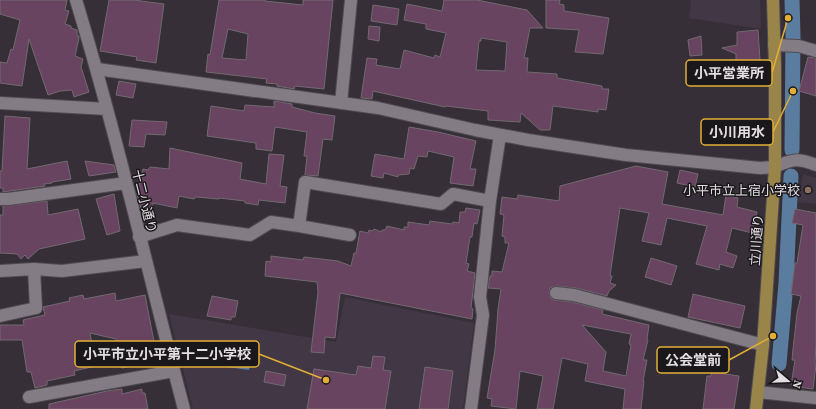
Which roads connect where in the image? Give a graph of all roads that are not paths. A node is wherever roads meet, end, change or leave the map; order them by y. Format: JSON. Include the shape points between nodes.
{"nodes":[{"id":1,"x":76,"y":0,"type":"edge"},
{"id":2,"x":351,"y":0,"type":"edge"},
{"id":3,"x":773,"y":0,"type":"edge"},
{"id":4,"x":774,"y":44,"type":"junction"},
{"id":5,"x":816,"y":51,"type":"edge"},
{"id":6,"x":97,"y":69,"type":"junction"},
{"id":7,"x":0,"y":103,"type":"edge"},
{"id":8,"x":341,"y":103,"type":"junction"},
{"id":9,"x":107,"y":109,"type":"junction"},
{"id":10,"x":500,"y":135,"type":"junction"},
{"id":11,"x":816,"y":165,"type":"edge"},
{"id":12,"x":775,"y":167,"type":"junction"},
{"id":13,"x":126,"y":183,"type":"junction"},
{"id":14,"x":0,"y":199,"type":"edge"},
{"id":15,"x":490,"y":201,"type":"junction"},
{"id":16,"x":299,"y":226,"type":"junction"},
{"id":17,"x":350,"y":235,"type":"dead end"},
{"id":18,"x":140,"y":237,"type":"junction"},
{"id":19,"x":146,"y":261,"type":"junction"},
{"id":20,"x":34,"y":269,"type":"junction"},
{"id":21,"x":0,"y":271,"type":"edge"},
{"id":22,"x":556,"y":292,"type":"dead end"},
{"id":23,"x":0,"y":316,"type":"edge"},
{"id":24,"x":763,"y":345,"type":"junction"},
{"id":25,"x":174,"y":371,"type":"junction"},
{"id":26,"x":758,"y":392,"type":"junction"},
{"id":27,"x":29,"y":397,"type":"dead end"},
{"id":28,"x":816,"y":398,"type":"edge"},
{"id":29,"x":184,"y":409,"type":"edge"},
{"id":30,"x":471,"y":409,"type":"edge"},
{"id":31,"x":756,"y":409,"type":"edge"}],
"edges":[{"from":1,"to":6,"type":"street","name":"十二小通り"},
{"from":2,"to":8,"type":"street"},
{"from":3,"to":4,"type":"main road","name":"立川通り"},
{"from":4,"to":5,"type":"street"},
{"from":4,"to":12,"type":"main road","name":"立川通り"},
{"from":6,"to":8,"type":"street"},
{"from":6,"to":9,"type":"street","name":"十二小通り"},
{"from":7,"to":9,"type":"street"},
{"from":8,"to":10,"type":"street","via":[[378,108]]},
{"from":9,"to":13,"type":"street","name":"十二小通り"},
{"from":10,"to":12,"type":"street","via":[[626,155],[760,168]]},
{"from":10,"to":15,"type":"street"},
{"from":11,"to":12,"type":"street","via":[[790,160]]},
{"from":12,"to":24,"type":"main road","name":"立川通り"},
{"from":13,"to":14,"type":"street"},
{"from":13,"to":18,"type":"street","name":"十二小通り"},
{"from":15,"to":16,"type":"street","via":[[453,194],[441,204],[305,182]]},
{"from":15,"to":30,"type":"street","via":[[480,297],[483,316]]},
{"from":16,"to":17,"type":"street"},
{"from":16,"to":18,"type":"street","via":[[271,222],[250,235],[177,225]]},
{"from":18,"to":19,"type":"street","name":"十二小通り"},
{"from":19,"to":20,"type":"street","via":[[62,271]]},
{"from":19,"to":25,"type":"street","name":"十二小通り"},
{"from":20,"to":21,"type":"street"},
{"from":20,"to":23,"type":"street","via":[[36,308]]},
{"from":22,"to":24,"type":"street"},
{"from":24,"to":26,"type":"main road","name":"立川通り"},
{"from":25,"to":27,"type":"street"},
{"from":25,"to":29,"type":"street","name":"十二小通り"},
{"from":26,"to":28,"type":"street"},
{"from":26,"to":31,"type":"main road","name":"立川通り"}]}
